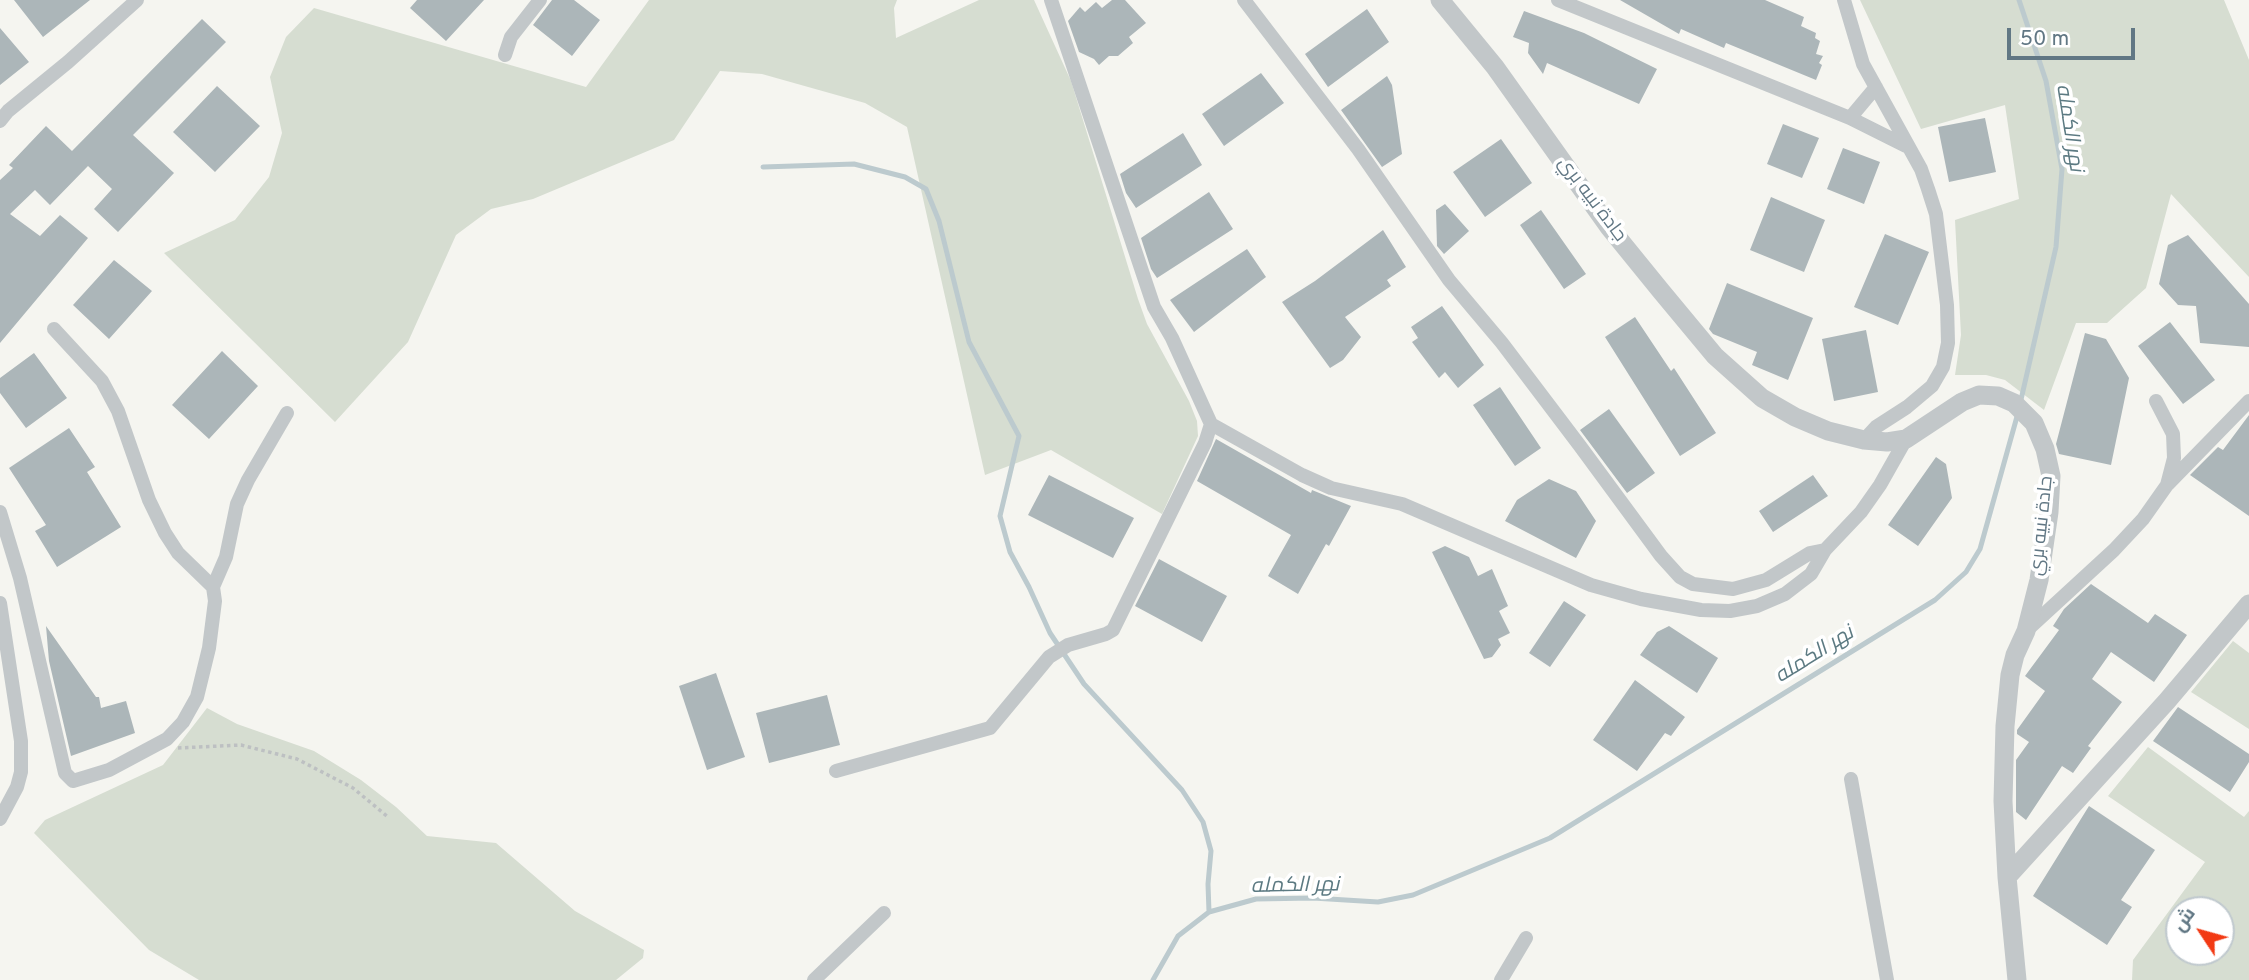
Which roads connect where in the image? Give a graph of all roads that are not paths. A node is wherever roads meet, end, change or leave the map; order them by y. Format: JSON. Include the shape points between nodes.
{"nodes":[{"id":1,"x":137,"y":0,"type":"edge"},
{"id":2,"x":540,"y":0,"type":"edge"},
{"id":3,"x":1051,"y":0,"type":"edge"},
{"id":4,"x":1244,"y":0,"type":"edge"},
{"id":5,"x":1440,"y":0,"type":"edge"},
{"id":6,"x":1558,"y":0,"type":"edge"},
{"id":7,"x":1844,"y":0,"type":"edge"},
{"id":8,"x":505,"y":55,"type":"dead end"},
{"id":9,"x":1876,"y":87,"type":"junction"},
{"id":10,"x":1850,"y":118,"type":"junction"},
{"id":11,"x":0,"y":121,"type":"edge"},
{"id":12,"x":1906,"y":146,"type":"junction"},
{"id":13,"x":54,"y":329,"type":"dead end"},
{"id":14,"x":2155,"y":401,"type":"dead end"},
{"id":15,"x":2249,"y":401,"type":"edge"},
{"id":16,"x":287,"y":413,"type":"dead end"},
{"id":17,"x":1211,"y":424,"type":"junction"},
{"id":18,"x":1906,"y":439,"type":"junction"},
{"id":19,"x":1864,"y":440,"type":"junction"},
{"id":20,"x":2167,"y":485,"type":"junction"},
{"id":21,"x":0,"y":512,"type":"edge"},
{"id":22,"x":1825,"y":550,"type":"junction"},
{"id":23,"x":213,"y":587,"type":"junction"},
{"id":24,"x":2249,"y":604,"type":"edge"},
{"id":25,"x":1,"y":609,"type":"edge"},
{"id":26,"x":2026,"y":631,"type":"junction"},
{"id":27,"x":836,"y":771,"type":"dead end"},
{"id":28,"x":1851,"y":779,"type":"dead end"},
{"id":29,"x":0,"y":820,"type":"edge"},
{"id":30,"x":2007,"y":877,"type":"junction"},
{"id":31,"x":884,"y":913,"type":"dead end"},
{"id":32,"x":1526,"y":938,"type":"dead end"},
{"id":33,"x":814,"y":980,"type":"edge"},
{"id":34,"x":1501,"y":980,"type":"edge"},
{"id":35,"x":1887,"y":980,"type":"edge"},
{"id":36,"x":2017,"y":980,"type":"edge"}],
"edges":[{"from":1,"to":11,"type":"street"},
{"from":2,"to":8,"type":"street","via":[[512,37]]},
{"from":3,"to":17,"type":"street","via":[[1154,307]]},
{"from":4,"to":22,"type":"street","via":[[1358,149],[1448,280],[1502,343],[1681,577],[1692,584],[1733,589],[1766,580],[1810,553]]},
{"from":5,"to":19,"type":"street","name":"جادة نبيه بري","via":[[1495,67],[1609,227],[1715,356],[1762,398],[1795,417]]},
{"from":6,"to":10,"type":"street"},
{"from":7,"to":9,"type":"street","via":[[1863,64]]},
{"from":9,"to":10,"type":"street"},
{"from":9,"to":12,"type":"street"},
{"from":10,"to":12,"type":"street"},
{"from":12,"to":19,"type":"street","via":[[1921,169],[1936,214],[1948,343],[1943,367],[1932,386]]},
{"from":13,"to":23,"type":"street","via":[[102,381],[164,533],[177,553]]},
{"from":14,"to":20,"type":"street","via":[[2173,434],[2174,458]]},
{"from":15,"to":20,"type":"street"},
{"from":16,"to":23,"type":"street","via":[[237,504],[226,557]]},
{"from":17,"to":22,"type":"street","via":[[1331,488],[1402,504],[1591,585],[1641,599],[1701,610],[1757,606],[1811,574]]},
{"from":17,"to":27,"type":"street","via":[[1119,622],[1106,634],[1068,645],[1049,657],[990,728]]},
{"from":18,"to":19,"type":"street","name":"جادة نبيه بري"},
{"from":18,"to":22,"type":"street","via":[[1861,512]]},
{"from":18,"to":26,"type":"street","name":"جادة نبيه بري","via":[[1979,396],[1998,396],[2014,403],[2040,433],[2051,476],[2045,544]]},
{"from":20,"to":26,"type":"street","via":[[2121,542]]},
{"from":21,"to":23,"type":"street","via":[[65,773],[73,781],[109,770],[153,747],[183,722],[197,697],[209,648]]},
{"from":24,"to":30,"type":"street"},
{"from":25,"to":29,"type":"street","via":[[21,772]]},
{"from":26,"to":30,"type":"street","name":"جادة نبيه بري","via":[[2015,655],[2007,696],[2003,800]]},
{"from":28,"to":35,"type":"street"},
{"from":30,"to":36,"type":"street","name":"جادة نبيه بري"},
{"from":31,"to":33,"type":"street"},
{"from":32,"to":34,"type":"street"}]}
